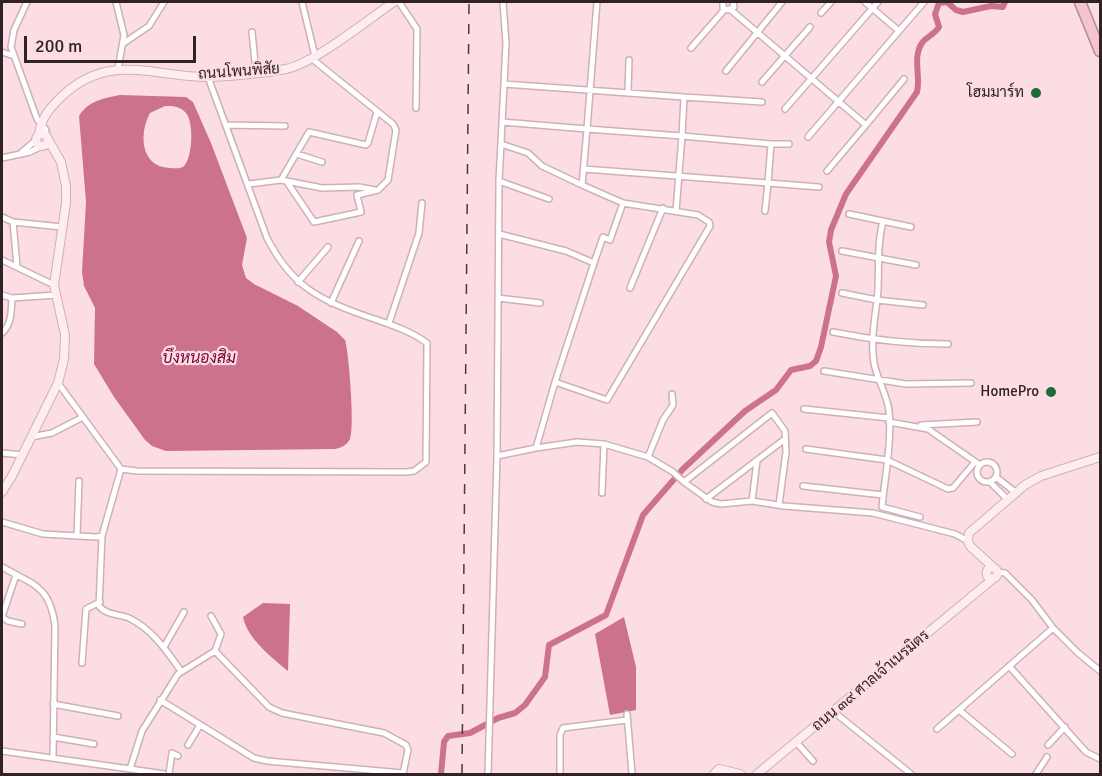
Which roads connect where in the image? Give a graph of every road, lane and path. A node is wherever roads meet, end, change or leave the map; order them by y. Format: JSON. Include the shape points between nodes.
{"nodes":[{"id":1,"x":27,"y":2,"type":"edge"},
{"id":2,"x":116,"y":2,"type":"edge"},
{"id":3,"x":164,"y":2,"type":"edge"},
{"id":4,"x":302,"y":2,"type":"edge"},
{"id":5,"x":394,"y":2,"type":"edge"},
{"id":6,"x":399,"y":2,"type":"edge"},
{"id":7,"x":503,"y":2,"type":"edge"},
{"id":8,"x":597,"y":2,"type":"edge"},
{"id":9,"x":723,"y":2,"type":"edge"},
{"id":10,"x":782,"y":2,"type":"edge"},
{"id":11,"x":831,"y":2,"type":"edge"},
{"id":12,"x":865,"y":2,"type":"edge"},
{"id":13,"x":878,"y":2,"type":"edge"},
{"id":14,"x":924,"y":2,"type":"edge"},
{"id":15,"x":1080,"y":2,"type":"edge"},
{"id":16,"x":732,"y":5,"type":"edge"},
{"id":17,"x":872,"y":8,"type":"junction"},
{"id":18,"x":821,"y":13,"type":"dead end"},
{"id":19,"x":810,"y":27,"type":"dead end"},
{"id":20,"x":899,"y":31,"type":"junction"},
{"id":21,"x":252,"y":32,"type":"dead end"},
{"id":22,"x":757,"y":32,"type":"junction"},
{"id":23,"x":124,"y":43,"type":"junction"},
{"id":24,"x":691,"y":48,"type":"dead end"},
{"id":25,"x":1101,"y":51,"type":"edge"},
{"id":26,"x":2,"y":52,"type":"edge"},
{"id":27,"x":14,"y":56,"type":"junction"},
{"id":28,"x":785,"y":56,"type":"junction"},
{"id":29,"x":313,"y":57,"type":"junction"},
{"id":30,"x":630,"y":60,"type":"dead end"},
{"id":31,"x":118,"y":69,"type":"junction"},
{"id":32,"x":726,"y":71,"type":"dead end"},
{"id":33,"x":256,"y":72,"type":"junction"},
{"id":34,"x":208,"y":77,"type":"junction"},
{"id":35,"x":811,"y":79,"type":"junction"},
{"id":36,"x":904,"y":79,"type":"dead end"},
{"id":37,"x":762,"y":82,"type":"dead end"},
{"id":38,"x":504,"y":84,"type":"junction"},
{"id":39,"x":591,"y":88,"type":"junction"},
{"id":40,"x":628,"y":92,"type":"junction"},
{"id":41,"x":684,"y":97,"type":"junction"},
{"id":42,"x":762,"y":102,"type":"dead end"},
{"id":43,"x":839,"y":102,"type":"junction"},
{"id":44,"x":416,"y":108,"type":"dead end"},
{"id":45,"x":785,"y":109,"type":"dead end"},
{"id":46,"x":377,"y":112,"type":"junction"},
{"id":47,"x":502,"y":122,"type":"junction"},
{"id":48,"x":226,"y":125,"type":"junction"},
{"id":49,"x":285,"y":126,"type":"dead end"},
{"id":50,"x":866,"y":126,"type":"junction"},
{"id":51,"x":587,"y":129,"type":"junction"},
{"id":52,"x":682,"y":136,"type":"junction"},
{"id":53,"x":43,"y":137,"type":"junction"},
{"id":54,"x":808,"y":137,"type":"dead end"},
{"id":55,"x":501,"y":144,"type":"junction"},
{"id":56,"x":771,"y":144,"type":"junction"},
{"id":57,"x":789,"y":144,"type":"dead end"},
{"id":58,"x":297,"y":154,"type":"junction"},
{"id":59,"x":2,"y":158,"type":"edge"},
{"id":60,"x":322,"y":162,"type":"dead end"},
{"id":61,"x":584,"y":169,"type":"junction"},
{"id":62,"x":827,"y":171,"type":"dead end"},
{"id":63,"x":679,"y":176,"type":"junction"},
{"id":64,"x":284,"y":181,"type":"junction"},
{"id":65,"x":500,"y":181,"type":"junction"},
{"id":66,"x":768,"y":183,"type":"junction"},
{"id":67,"x":249,"y":184,"type":"junction"},
{"id":68,"x":582,"y":185,"type":"junction"},
{"id":69,"x":819,"y":187,"type":"dead end"},
{"id":70,"x":378,"y":190,"type":"junction"},
{"id":71,"x":549,"y":199,"type":"dead end"},
{"id":72,"x":423,"y":203,"type":"dead end"},
{"id":73,"x":623,"y":203,"type":"junction"},
{"id":74,"x":663,"y":208,"type":"junction"},
{"id":75,"x":676,"y":211,"type":"junction"},
{"id":76,"x":765,"y":211,"type":"dead end"},
{"id":77,"x":849,"y":214,"type":"dead end"},
{"id":78,"x":2,"y":217,"type":"edge"},
{"id":79,"x":883,"y":221,"type":"junction"},
{"id":80,"x":13,"y":222,"type":"junction"},
{"id":81,"x":62,"y":227,"type":"junction"},
{"id":82,"x":911,"y":227,"type":"dead end"},
{"id":83,"x":499,"y":234,"type":"junction"},
{"id":84,"x":359,"y":241,"type":"dead end"},
{"id":85,"x":328,"y":247,"type":"dead end"},
{"id":86,"x":842,"y":251,"type":"dead end"},
{"id":87,"x":878,"y":258,"type":"junction"},
{"id":88,"x":2,"y":260,"type":"edge"},
{"id":89,"x":594,"y":263,"type":"junction"},
{"id":90,"x":916,"y":265,"type":"dead end"},
{"id":91,"x":17,"y":266,"type":"junction"},
{"id":92,"x":298,"y":282,"type":"junction"},
{"id":93,"x":54,"y":285,"type":"junction"},
{"id":94,"x":630,"y":288,"type":"dead end"},
{"id":95,"x":842,"y":293,"type":"dead end"},
{"id":96,"x":2,"y":295,"type":"edge"},
{"id":97,"x":57,"y":295,"type":"junction"},
{"id":98,"x":12,"y":298,"type":"junction"},
{"id":99,"x":498,"y":298,"type":"junction"},
{"id":100,"x":877,"y":300,"type":"junction"},
{"id":101,"x":332,"y":303,"type":"junction"},
{"id":102,"x":540,"y":303,"type":"dead end"},
{"id":103,"x":923,"y":305,"type":"dead end"},
{"id":104,"x":389,"y":323,"type":"junction"},
{"id":105,"x":833,"y":332,"type":"dead end"},
{"id":106,"x":2,"y":333,"type":"edge"},
{"id":107,"x":873,"y":340,"type":"junction"},
{"id":108,"x":948,"y":344,"type":"dead end"},
{"id":109,"x":824,"y":371,"type":"dead end"},
{"id":110,"x":877,"y":379,"type":"junction"},
{"id":111,"x":555,"y":382,"type":"junction"},
{"id":112,"x":58,"y":383,"type":"junction"},
{"id":113,"x":971,"y":383,"type":"dead end"},
{"id":114,"x":672,"y":394,"type":"dead end"},
{"id":115,"x":804,"y":409,"type":"dead end"},
{"id":116,"x":83,"y":417,"type":"junction"},
{"id":117,"x":889,"y":420,"type":"junction"},
{"id":118,"x":977,"y":422,"type":"dead end"},
{"id":119,"x":913,"y":426,"type":"junction"},
{"id":120,"x":31,"y":437,"type":"junction"},
{"id":121,"x":785,"y":439,"type":"junction"},
{"id":122,"x":604,"y":444,"type":"junction"},
{"id":123,"x":536,"y":448,"type":"junction"},
{"id":124,"x":806,"y":449,"type":"dead end"},
{"id":125,"x":2,"y":453,"type":"edge"},
{"id":126,"x":23,"y":455,"type":"junction"},
{"id":127,"x":497,"y":456,"type":"junction"},
{"id":128,"x":648,"y":457,"type":"junction"},
{"id":129,"x":1101,"y":457,"type":"edge"},
{"id":130,"x":757,"y":460,"type":"junction"},
{"id":131,"x":887,"y":460,"type":"junction"},
{"id":132,"x":978,"y":464,"type":"junction"},
{"id":133,"x":121,"y":469,"type":"junction"},
{"id":134,"x":996,"y":477,"type":"junction"},
{"id":135,"x":80,"y":481,"type":"dead end"},
{"id":136,"x":683,"y":481,"type":"junction"},
{"id":137,"x":990,"y":482,"type":"junction"},
{"id":138,"x":803,"y":486,"type":"dead end"},
{"id":139,"x":2,"y":492,"type":"edge"},
{"id":140,"x":1015,"y":492,"type":"junction"},
{"id":141,"x":602,"y":493,"type":"dead end"},
{"id":142,"x":883,"y":495,"type":"junction"},
{"id":143,"x":706,"y":499,"type":"junction"},
{"id":144,"x":1007,"y":499,"type":"junction"},
{"id":145,"x":752,"y":501,"type":"junction"},
{"id":146,"x":779,"y":505,"type":"junction"},
{"id":147,"x":920,"y":517,"type":"dead end"},
{"id":148,"x":2,"y":522,"type":"edge"},
{"id":149,"x":77,"y":536,"type":"junction"},
{"id":150,"x":102,"y":536,"type":"junction"},
{"id":151,"x":968,"y":541,"type":"junction"},
{"id":152,"x":2,"y":567,"type":"edge"},
{"id":153,"x":992,"y":573,"type":"junction"},
{"id":154,"x":16,"y":575,"type":"junction"},
{"id":155,"x":100,"y":602,"type":"junction"},
{"id":156,"x":184,"y":612,"type":"dead end"},
{"id":157,"x":211,"y":616,"type":"dead end"},
{"id":158,"x":22,"y":624,"type":"dead end"},
{"id":159,"x":1053,"y":628,"type":"junction"},
{"id":160,"x":164,"y":647,"type":"junction"},
{"id":161,"x":215,"y":651,"type":"junction"},
{"id":162,"x":82,"y":663,"type":"dead end"},
{"id":163,"x":1009,"y":666,"type":"junction"},
{"id":164,"x":181,"y":671,"type":"junction"},
{"id":165,"x":1101,"y":671,"type":"edge"},
{"id":166,"x":160,"y":700,"type":"junction"},
{"id":167,"x":53,"y":704,"type":"junction"},
{"id":168,"x":958,"y":710,"type":"junction"},
{"id":169,"x":834,"y":712,"type":"junction"},
{"id":170,"x":118,"y":716,"type":"dead end"},
{"id":171,"x":200,"y":725,"type":"junction"},
{"id":172,"x":1065,"y":727,"type":"junction"},
{"id":173,"x":937,"y":729,"type":"dead end"},
{"id":174,"x":53,"y":737,"type":"junction"},
{"id":175,"x":797,"y":742,"type":"junction"},
{"id":176,"x":94,"y":744,"type":"dead end"},
{"id":177,"x":188,"y":745,"type":"dead end"},
{"id":178,"x":1048,"y":745,"type":"dead end"},
{"id":179,"x":2,"y":751,"type":"edge"},
{"id":180,"x":1012,"y":754,"type":"dead end"},
{"id":181,"x":178,"y":756,"type":"dead end"},
{"id":182,"x":1047,"y":757,"type":"dead end"},
{"id":183,"x":53,"y":758,"type":"junction"},
{"id":184,"x":1101,"y":759,"type":"edge"},
{"id":185,"x":813,"y":761,"type":"dead end"},
{"id":186,"x":126,"y":770,"type":"edge"},
{"id":187,"x":164,"y":774,"type":"edge"},
{"id":188,"x":169,"y":774,"type":"edge"},
{"id":189,"x":403,"y":774,"type":"edge"},
{"id":190,"x":488,"y":774,"type":"edge"},
{"id":191,"x":560,"y":774,"type":"edge"},
{"id":192,"x":632,"y":774,"type":"edge"},
{"id":193,"x":714,"y":774,"type":"edge"},
{"id":194,"x":740,"y":774,"type":"edge"},
{"id":195,"x":757,"y":774,"type":"edge"},
{"id":196,"x":911,"y":774,"type":"edge"},
{"id":197,"x":1036,"y":774,"type":"edge"}],
"edges":[{"from":1,"to":27,"type":"street","via":[[12,38]]},
{"from":2,"to":23,"type":"street"},
{"from":3,"to":23,"type":"street","via":[[149,26]]},
{"from":4,"to":29,"type":"street"},
{"from":5,"to":29,"type":"street","name":"ถนนโพนพิสัย"},
{"from":6,"to":44,"type":"street","via":[[417,29]]},
{"from":7,"to":38,"type":"street"},
{"from":8,"to":39,"type":"street"},
{"from":9,"to":16,"type":"street","via":[[722,6]]},
{"from":10,"to":22,"type":"street"},
{"from":11,"to":18,"type":"street"},
{"from":12,"to":17,"type":"street"},
{"from":13,"to":17,"type":"street"},
{"from":14,"to":20,"type":"street"},
{"from":15,"to":25,"type":"highway"},
{"from":16,"to":22,"type":"street"},
{"from":16,"to":24,"type":"street"},
{"from":17,"to":20,"type":"street"},
{"from":17,"to":35,"type":"street"},
{"from":19,"to":28,"type":"street"},
{"from":20,"to":43,"type":"street"},
{"from":21,"to":33,"type":"street"},
{"from":22,"to":28,"type":"street"},
{"from":22,"to":32,"type":"street"},
{"from":23,"to":31,"type":"street"},
{"from":26,"to":27,"type":"street"},
{"from":27,"to":53,"type":"street"},
{"from":28,"to":35,"type":"street"},
{"from":28,"to":37,"type":"street"},
{"from":29,"to":33,"type":"street","name":"ถนนโพนพิสัย","via":[[298,66]]},
{"from":29,"to":46,"type":"street"},
{"from":30,"to":40,"type":"street"},
{"from":31,"to":34,"type":"street","name":"ถนนโพนพิสัย"},
{"from":31,"to":53,"type":"street","name":"ถนนโพนพิสัย","via":[[95,74],[65,93],[45,115]]},
{"from":33,"to":34,"type":"street","name":"ถนนโพนพิสัย"},
{"from":34,"to":48,"type":"street"},
{"from":35,"to":43,"type":"street"},
{"from":35,"to":45,"type":"street"},
{"from":36,"to":50,"type":"street"},
{"from":38,"to":39,"type":"street"},
{"from":38,"to":47,"type":"street"},
{"from":39,"to":40,"type":"street"},
{"from":39,"to":51,"type":"street"},
{"from":40,"to":41,"type":"street"},
{"from":41,"to":42,"type":"street"},
{"from":41,"to":52,"type":"street"},
{"from":43,"to":50,"type":"street"},
{"from":43,"to":54,"type":"street"},
{"from":46,"to":58,"type":"street","via":[[366,145],[309,132]]},
{"from":46,"to":70,"type":"street","via":[[396,129],[388,180]]},
{"from":47,"to":51,"type":"street"},
{"from":47,"to":55,"type":"street"},
{"from":48,"to":49,"type":"street"},
{"from":48,"to":67,"type":"street"},
{"from":50,"to":62,"type":"street"},
{"from":51,"to":52,"type":"street"},
{"from":51,"to":61,"type":"street"},
{"from":52,"to":56,"type":"street"},
{"from":52,"to":63,"type":"street"},
{"from":53,"to":59,"type":"street","via":[[18,156]]},
{"from":53,"to":81,"type":"street","via":[[65,173]]},
{"from":55,"to":65,"type":"street"},
{"from":55,"to":68,"type":"street","via":[[528,153],[542,166]]},
{"from":56,"to":57,"type":"street"},
{"from":56,"to":66,"type":"street"},
{"from":58,"to":60,"type":"street"},
{"from":58,"to":64,"type":"street"},
{"from":61,"to":63,"type":"street"},
{"from":61,"to":68,"type":"street"},
{"from":63,"to":66,"type":"street"},
{"from":63,"to":75,"type":"street"},
{"from":64,"to":67,"type":"street"},
{"from":64,"to":70,"type":"street","via":[[322,188]]},
{"from":64,"to":70,"type":"street","via":[[314,222],[361,212],[357,195]]},
{"from":65,"to":71,"type":"street"},
{"from":65,"to":83,"type":"street"},
{"from":66,"to":69,"type":"street"},
{"from":66,"to":76,"type":"street"},
{"from":67,"to":92,"type":"street","via":[[267,238],[279,261]]},
{"from":68,"to":73,"type":"street"},
{"from":72,"to":104,"type":"street","via":[[419,233]]},
{"from":73,"to":74,"type":"street"},
{"from":73,"to":89,"type":"street","via":[[610,240],[603,237]]},
{"from":74,"to":75,"type":"street"},
{"from":74,"to":94,"type":"street"},
{"from":75,"to":111,"type":"street","via":[[698,215],[710,226],[607,400]]},
{"from":77,"to":79,"type":"street"},
{"from":78,"to":80,"type":"street"},
{"from":79,"to":82,"type":"street"},
{"from":79,"to":87,"type":"street"},
{"from":80,"to":81,"type":"street"},
{"from":80,"to":91,"type":"street"},
{"from":81,"to":93,"type":"street"},
{"from":83,"to":89,"type":"street","via":[[566,251]]},
{"from":83,"to":99,"type":"street"},
{"from":84,"to":101,"type":"street"},
{"from":85,"to":92,"type":"street"},
{"from":86,"to":87,"type":"street"},
{"from":87,"to":90,"type":"street"},
{"from":87,"to":100,"type":"street"},
{"from":88,"to":91,"type":"street"},
{"from":89,"to":111,"type":"street"},
{"from":91,"to":93,"type":"street"},
{"from":92,"to":101,"type":"street"},
{"from":93,"to":97,"type":"street"},
{"from":95,"to":100,"type":"street"},
{"from":96,"to":98,"type":"street"},
{"from":97,"to":98,"type":"street"},
{"from":97,"to":112,"type":"street","via":[[65,335]]},
{"from":98,"to":106,"type":"street","via":[[8,327]]},
{"from":99,"to":102,"type":"street"},
{"from":99,"to":127,"type":"street"},
{"from":100,"to":103,"type":"street"},
{"from":100,"to":107,"type":"street"},
{"from":101,"to":104,"type":"street"},
{"from":104,"to":133,"type":"street","via":[[427,343],[426,462],[414,471]]},
{"from":105,"to":107,"type":"street"},
{"from":107,"to":108,"type":"street"},
{"from":107,"to":110,"type":"street"},
{"from":109,"to":110,"type":"street"},
{"from":110,"to":113,"type":"street","via":[[906,384]]},
{"from":110,"to":117,"type":"street"},
{"from":111,"to":123,"type":"street"},
{"from":112,"to":116,"type":"street"},
{"from":112,"to":120,"type":"street"},
{"from":114,"to":128,"type":"street","via":[[674,405],[663,420]]},
{"from":115,"to":117,"type":"street"},
{"from":116,"to":120,"type":"street","via":[[52,433]]},
{"from":116,"to":133,"type":"street"},
{"from":117,"to":119,"type":"street"},
{"from":117,"to":131,"type":"street"},
{"from":118,"to":119,"type":"street"},
{"from":119,"to":132,"type":"street","via":[[928,429]]},
{"from":120,"to":126,"type":"street"},
{"from":121,"to":130,"type":"street"},
{"from":121,"to":136,"type":"street","via":[[785,431],[772,413]]},
{"from":121,"to":146,"type":"street"},
{"from":122,"to":123,"type":"street","via":[[577,442]]},
{"from":122,"to":128,"type":"street"},
{"from":122,"to":141,"type":"street"},
{"from":123,"to":127,"type":"street"},
{"from":124,"to":131,"type":"street"},
{"from":125,"to":126,"type":"street"},
{"from":126,"to":139,"type":"street"},
{"from":127,"to":190,"type":"street"},
{"from":128,"to":136,"type":"street"},
{"from":129,"to":140,"type":"street","via":[[1041,476]]},
{"from":130,"to":143,"type":"street"},
{"from":130,"to":145,"type":"street"},
{"from":131,"to":132,"type":"street","via":[[948,489]]},
{"from":131,"to":142,"type":"street"},
{"from":132,"to":134,"type":"street","via":[[993,464]]},
{"from":132,"to":137,"type":"street","via":[[979,477]]},
{"from":133,"to":150,"type":"street"},
{"from":134,"to":137,"type":"street"},
{"from":134,"to":140,"type":"street"},
{"from":135,"to":149,"type":"street"},
{"from":136,"to":143,"type":"street"},
{"from":137,"to":144,"type":"street"},
{"from":138,"to":142,"type":"street"},
{"from":140,"to":144,"type":"street"},
{"from":142,"to":147,"type":"street","via":[[882,507]]},
{"from":143,"to":145,"type":"street","via":[[721,504]]},
{"from":144,"to":151,"type":"street","via":[[969,533]]},
{"from":145,"to":146,"type":"street"},
{"from":146,"to":151,"type":"street","via":[[873,513],[945,531]]},
{"from":148,"to":149,"type":"street","via":[[43,534]]},
{"from":149,"to":150,"type":"street"},
{"from":150,"to":155,"type":"street"},
{"from":151,"to":153,"type":"street"},
{"from":152,"to":154,"type":"street"},
{"from":153,"to":159,"type":"street","via":[[1005,573]]},
{"from":153,"to":169,"type":"street","name":"ถนน ๓๙ ศาลเจ้าเนรมิตร","via":[[984,587]]},
{"from":154,"to":158,"type":"street","via":[[2,617]]},
{"from":154,"to":167,"type":"street","via":[[38,587],[53,610]]},
{"from":155,"to":160,"type":"street","via":[[104,612],[129,618]]},
{"from":155,"to":162,"type":"street","via":[[86,609]]},
{"from":156,"to":160,"type":"street"},
{"from":157,"to":161,"type":"street","via":[[221,634]]},
{"from":159,"to":163,"type":"street"},
{"from":159,"to":165,"type":"street"},
{"from":160,"to":164,"type":"street"},
{"from":161,"to":164,"type":"street"},
{"from":161,"to":189,"type":"street","via":[[275,710],[384,733],[406,745]]},
{"from":163,"to":168,"type":"street"},
{"from":163,"to":172,"type":"street"},
{"from":164,"to":166,"type":"street"},
{"from":166,"to":171,"type":"street"},
{"from":166,"to":186,"type":"street"},
{"from":167,"to":170,"type":"street"},
{"from":167,"to":174,"type":"street"},
{"from":168,"to":173,"type":"street"},
{"from":168,"to":180,"type":"street"},
{"from":169,"to":175,"type":"street","name":"ถนน ๓๙ ศาลเจ้าเนรมิตร"},
{"from":169,"to":196,"type":"street"},
{"from":171,"to":177,"type":"street"},
{"from":171,"to":189,"type":"street","via":[[254,758]]},
{"from":172,"to":178,"type":"street"},
{"from":172,"to":184,"type":"street","via":[[1086,752]]},
{"from":174,"to":176,"type":"street"},
{"from":174,"to":183,"type":"street"},
{"from":175,"to":185,"type":"street"},
{"from":175,"to":195,"type":"street","name":"ถนน ๓๙ ศาลเจ้าเนรมิตร"},
{"from":179,"to":183,"type":"street"},
{"from":181,"to":188,"type":"street","via":[[172,753]]},
{"from":182,"to":197,"type":"street"},
{"from":183,"to":186,"type":"street"},
{"from":186,"to":187,"type":"street"},
{"from":191,"to":192,"type":"street","via":[[563,728],[627,717]]},
{"from":193,"to":194,"type":"street","via":[[719,769]]}]}
